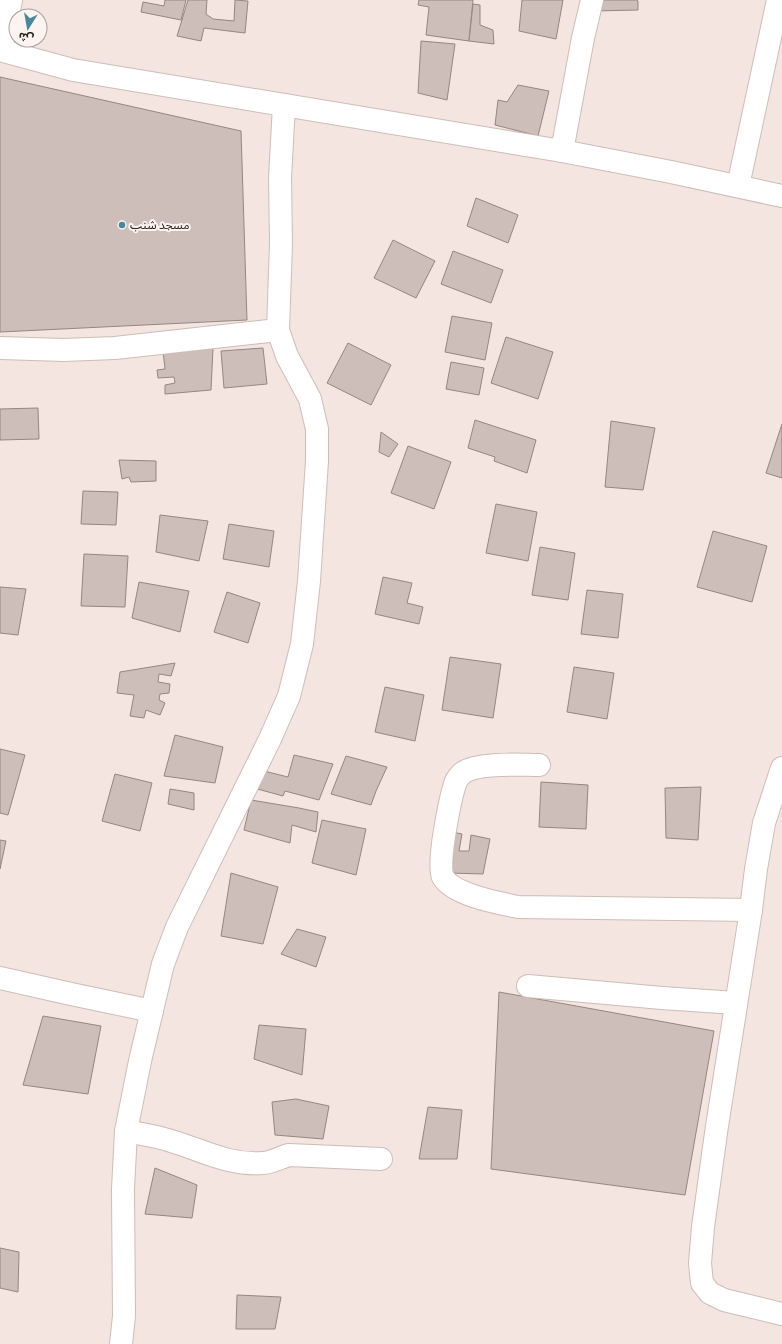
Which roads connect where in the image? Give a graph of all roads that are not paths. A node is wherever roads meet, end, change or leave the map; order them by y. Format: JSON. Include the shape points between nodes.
{"nodes":[{"id":1,"x":11,"y":0,"type":"edge"},
{"id":2,"x":592,"y":0,"type":"edge"},
{"id":3,"x":778,"y":0,"type":"edge"},
{"id":4,"x":1,"y":50,"type":"edge"},
{"id":5,"x":284,"y":105,"type":"junction"},
{"id":6,"x":562,"y":151,"type":"junction"},
{"id":7,"x":738,"y":186,"type":"junction"},
{"id":8,"x":782,"y":196,"type":"edge"},
{"id":9,"x":278,"y":330,"type":"junction"},
{"id":10,"x":0,"y":348,"type":"edge"},
{"id":11,"x":539,"y":765,"type":"dead end"},
{"id":12,"x":782,"y":768,"type":"edge"},
{"id":13,"x":751,"y":910,"type":"junction"},
{"id":14,"x":0,"y":978,"type":"edge"},
{"id":15,"x":528,"y":986,"type":"dead end"},
{"id":16,"x":736,"y":1003,"type":"junction"},
{"id":17,"x":152,"y":1011,"type":"junction"},
{"id":18,"x":126,"y":1131,"type":"junction"},
{"id":19,"x":381,"y":1159,"type":"dead end"},
{"id":20,"x":782,"y":1314,"type":"edge"},
{"id":21,"x":121,"y":1344,"type":"edge"}],
"edges":[{"from":1,"to":4,"type":"street"},
{"from":2,"to":6,"type":"street"},
{"from":3,"to":7,"type":"street"},
{"from":4,"to":5,"type":"street","via":[[73,70]]},
{"from":5,"to":6,"type":"street"},
{"from":5,"to":9,"type":"street","via":[[280,178]]},
{"from":6,"to":7,"type":"street"},
{"from":7,"to":8,"type":"street"},
{"from":9,"to":10,"type":"street","via":[[115,348]]},
{"from":9,"to":17,"type":"street","via":[[287,356],[310,399],[317,429],[318,461],[302,644],[289,696],[274,732],[176,927],[163,964]]},
{"from":11,"to":13,"type":"street","via":[[476,767],[463,772],[457,779],[446,819],[441,866],[442,877],[451,886],[490,902],[518,907]]},
{"from":12,"to":13,"type":"street","via":[[764,823]]},
{"from":13,"to":16,"type":"street"},
{"from":14,"to":17,"type":"street"},
{"from":15,"to":16,"type":"street"},
{"from":16,"to":20,"type":"street","via":[[703,1227],[700,1263],[702,1283],[710,1293],[724,1300]]},
{"from":17,"to":18,"type":"street"},
{"from":18,"to":19,"type":"street","via":[[170,1140],[230,1162],[244,1164],[265,1164],[289,1155]]},
{"from":18,"to":21,"type":"street","via":[[123,1189],[124,1316]]}]}
